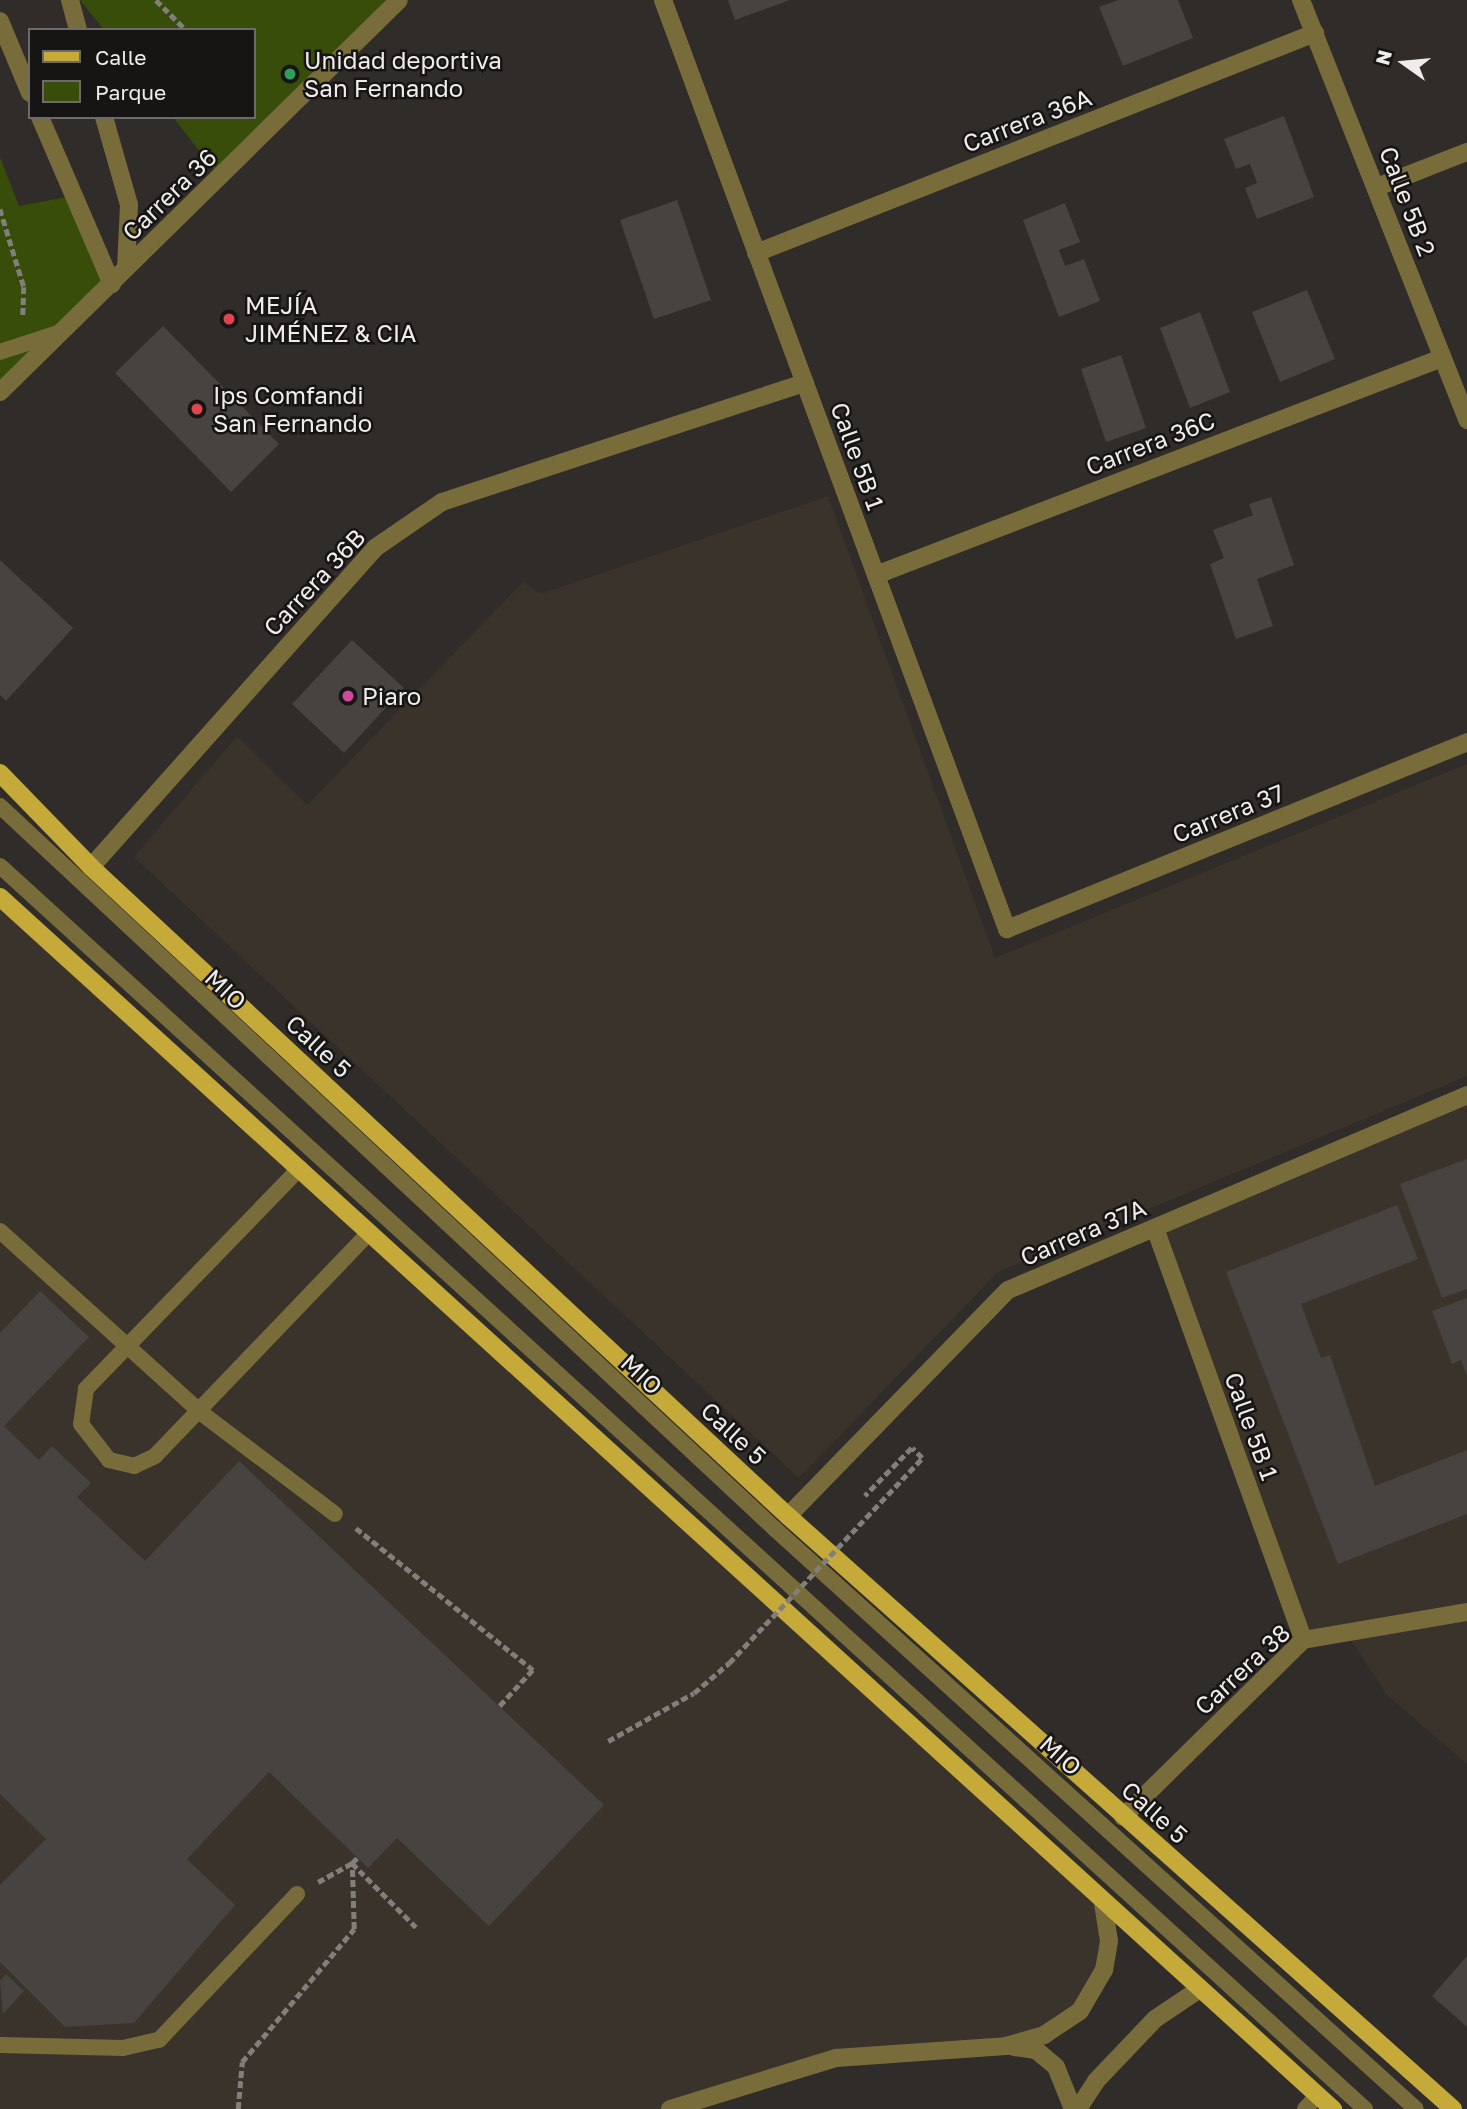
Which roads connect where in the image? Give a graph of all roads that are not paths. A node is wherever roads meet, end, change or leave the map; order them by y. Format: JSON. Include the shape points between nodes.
{"nodes":[{"id":1,"x":70,"y":0,"type":"edge"},
{"id":2,"x":399,"y":0,"type":"edge"},
{"id":3,"x":663,"y":0,"type":"edge"},
{"id":4,"x":1301,"y":0,"type":"edge"},
{"id":5,"x":0,"y":21,"type":"edge"},
{"id":6,"x":77,"y":28,"type":"edge"},
{"id":7,"x":1315,"y":33,"type":"junction"},
{"id":8,"x":28,"y":88,"type":"edge"},
{"id":9,"x":41,"y":119,"type":"edge"},
{"id":10,"x":105,"y":119,"type":"edge"},
{"id":11,"x":1467,"y":152,"type":"edge"},
{"id":12,"x":1377,"y":187,"type":"junction"},
{"id":13,"x":756,"y":253,"type":"junction"},
{"id":14,"x":126,"y":268,"type":"junction"},
{"id":15,"x":112,"y":284,"type":"junction"},
{"id":16,"x":62,"y":331,"type":"junction"},
{"id":17,"x":6,"y":350,"type":"edge"},
{"id":18,"x":1442,"y":358,"type":"junction"},
{"id":19,"x":805,"y":383,"type":"junction"},
{"id":20,"x":0,"y":391,"type":"edge"},
{"id":21,"x":1467,"y":420,"type":"edge"},
{"id":22,"x":876,"y":575,"type":"junction"},
{"id":23,"x":1467,"y":742,"type":"edge"},
{"id":24,"x":0,"y":773,"type":"edge"},
{"id":25,"x":0,"y":806,"type":"edge"},
{"id":26,"x":0,"y":866,"type":"edge"},
{"id":27,"x":91,"y":867,"type":"junction"},
{"id":28,"x":0,"y":897,"type":"edge"},
{"id":29,"x":1007,"y":929,"type":"joint"},
{"id":30,"x":1467,"y":1095,"type":"edge"},
{"id":31,"x":300,"y":1168,"type":"junction"},
{"id":32,"x":1154,"y":1228,"type":"junction"},
{"id":33,"x":0,"y":1231,"type":"edge"},
{"id":34,"x":370,"y":1233,"type":"junction"},
{"id":35,"x":127,"y":1348,"type":"junction"},
{"id":36,"x":200,"y":1412,"type":"junction"},
{"id":37,"x":335,"y":1514,"type":"road end"},
{"id":38,"x":788,"y":1516,"type":"junction"},
{"id":39,"x":1467,"y":1612,"type":"edge"},
{"id":40,"x":1303,"y":1640,"type":"junction"},
{"id":41,"x":1124,"y":1817,"type":"junction"},
{"id":42,"x":297,"y":1894,"type":"road end"},
{"id":43,"x":1103,"y":1903,"type":"junction"},
{"id":44,"x":1198,"y":1990,"type":"junction"},
{"id":45,"x":0,"y":2045,"type":"edge"},
{"id":46,"x":1006,"y":2046,"type":"junction"},
{"id":47,"x":1311,"y":2102,"type":"edge"},
{"id":48,"x":670,"y":2109,"type":"edge"},
{"id":49,"x":1073,"y":2109,"type":"edge"},
{"id":50,"x":1078,"y":2109,"type":"edge"},
{"id":51,"x":1333,"y":2109,"type":"edge"},
{"id":52,"x":1365,"y":2109,"type":"edge"},
{"id":53,"x":1416,"y":2109,"type":"edge"},
{"id":54,"x":1453,"y":2109,"type":"edge"}],
"edges":[{"from":1,"to":6,"type":"street"},
{"from":2,"to":14,"type":"street","name":"Carrera 36"},
{"from":3,"to":13,"type":"street","name":"Calle 5B 1"},
{"from":4,"to":7,"type":"street","name":"Calle 5B 2"},
{"from":5,"to":8,"type":"street"},
{"from":7,"to":12,"type":"street","name":"Calle 5B 2"},
{"from":7,"to":13,"type":"street","name":"Carrera 36A"},
{"from":9,"to":15,"type":"street"},
{"from":10,"to":14,"type":"street","via":[[129,205]]},
{"from":11,"to":12,"type":"street"},
{"from":12,"to":18,"type":"street","name":"Calle 5B 2"},
{"from":13,"to":19,"type":"street","name":"Calle 5B 1"},
{"from":14,"to":15,"type":"street","name":"Carrera 36"},
{"from":15,"to":16,"type":"street","name":"Carrera 36"},
{"from":16,"to":17,"type":"lane"},
{"from":16,"to":20,"type":"street","name":"Carrera 36"},
{"from":18,"to":21,"type":"street","name":"Calle 5B 2"},
{"from":18,"to":22,"type":"street","name":"Carrera 36C"},
{"from":19,"to":22,"type":"street","name":"Calle 5B 1"},
{"from":19,"to":27,"type":"street","name":"Carrera 36B","via":[[442,502],[375,548]]},
{"from":22,"to":29,"type":"street","name":"Calle 5B 1"},
{"from":23,"to":29,"type":"street","name":"Carrera 37"},
{"from":24,"to":27,"type":"main road","name":"Calle 5"},
{"from":25,"to":53,"type":"lane","name":"MIO","via":[[775,1529]]},
{"from":26,"to":52,"type":"lane"},
{"from":27,"to":38,"type":"main road","name":"Calle 5"},
{"from":28,"to":31,"type":"main road"},
{"from":30,"to":32,"type":"street","name":"Carrera 37A"},
{"from":31,"to":34,"type":"main road"},
{"from":31,"to":35,"type":"lane"},
{"from":32,"to":38,"type":"street","name":"Carrera 37A","via":[[1007,1290]]},
{"from":32,"to":40,"type":"street","name":"Calle 5B 1"},
{"from":33,"to":35,"type":"lane"},
{"from":34,"to":36,"type":"lane"},
{"from":34,"to":43,"type":"main road"},
{"from":35,"to":36,"type":"lane"},
{"from":35,"to":36,"type":"lane","via":[[86,1389],[79,1410],[88,1437],[109,1460],[145,1463]]},
{"from":36,"to":37,"type":"lane"},
{"from":38,"to":41,"type":"main road","name":"Calle 5"},
{"from":39,"to":40,"type":"street","name":"Carrera 38"},
{"from":40,"to":41,"type":"street","name":"Carrera 38"},
{"from":41,"to":54,"type":"main road","name":"Calle 5"},
{"from":42,"to":45,"type":"lane","via":[[159,2039],[123,2048]]},
{"from":43,"to":44,"type":"main road"},
{"from":43,"to":46,"type":"street","via":[[1108,1954],[1092,1995],[1044,2035]]},
{"from":44,"to":47,"type":"main road"},
{"from":44,"to":50,"type":"street","via":[[1155,2019],[1096,2081]]},
{"from":46,"to":48,"type":"street","via":[[836,2058]]},
{"from":46,"to":49,"type":"street","via":[[1036,2050],[1056,2067]]},
{"from":47,"to":51,"type":"main road"}]}
